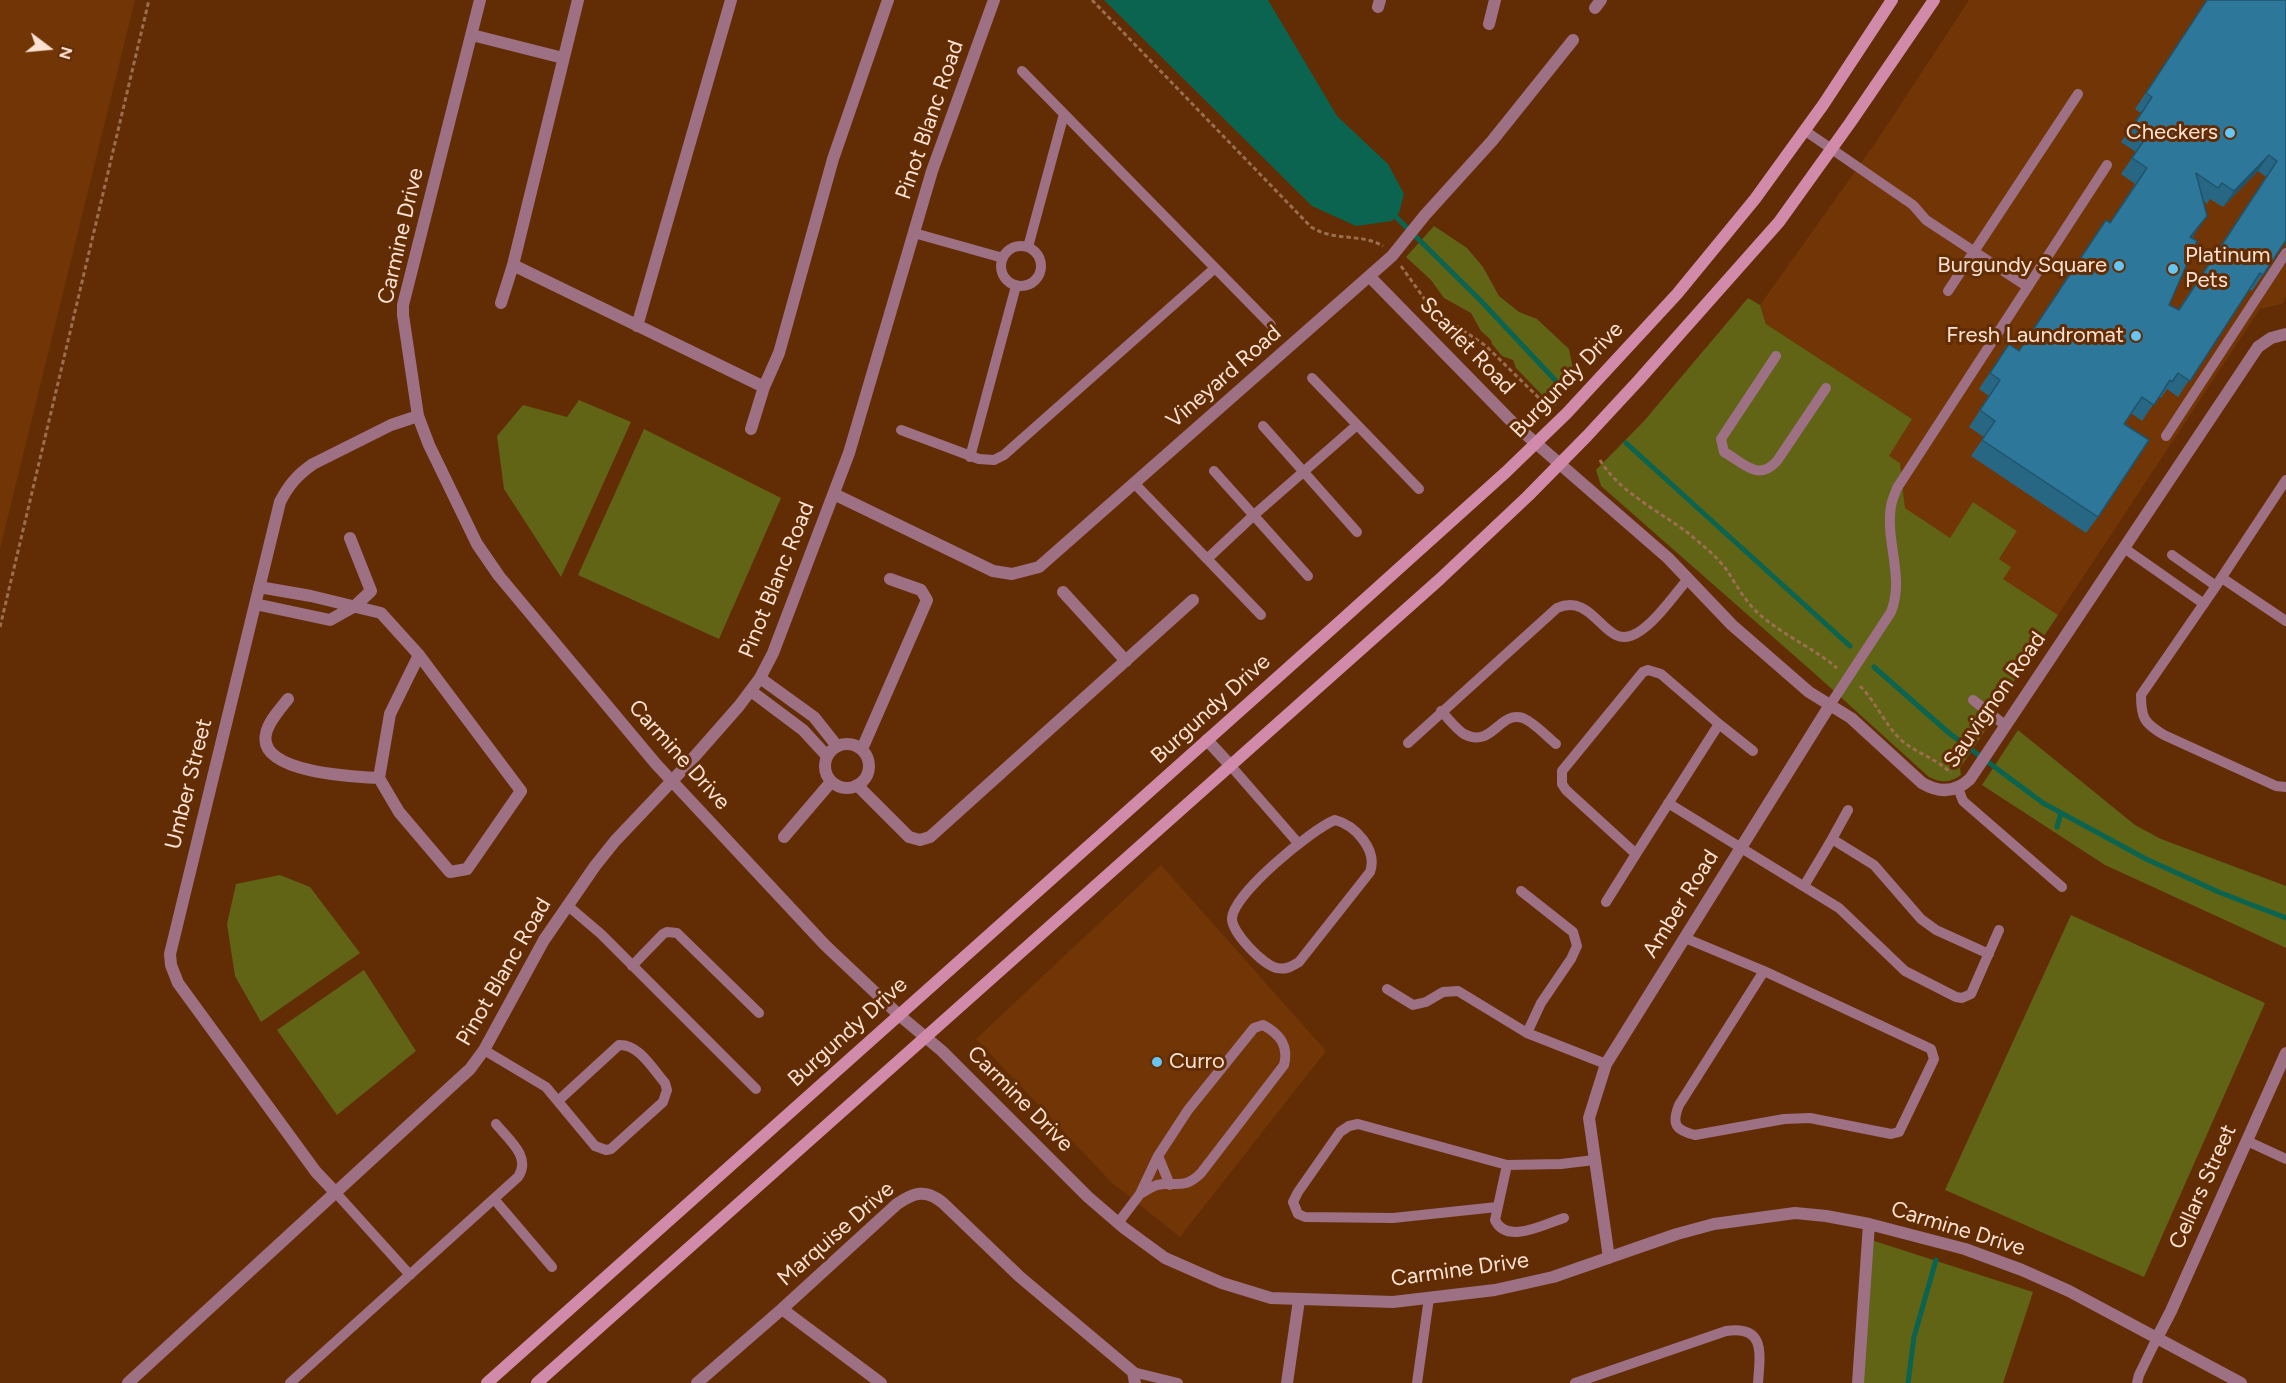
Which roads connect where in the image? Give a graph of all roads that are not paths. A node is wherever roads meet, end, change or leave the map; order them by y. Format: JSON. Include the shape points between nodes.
{"nodes":[{"id":1,"x":480,"y":0,"type":"edge"},
{"id":2,"x":579,"y":0,"type":"edge"},
{"id":3,"x":731,"y":0,"type":"edge"},
{"id":4,"x":888,"y":0,"type":"edge"},
{"id":5,"x":994,"y":0,"type":"edge"},
{"id":6,"x":1495,"y":0,"type":"edge"},
{"id":7,"x":1892,"y":0,"type":"edge"},
{"id":8,"x":1934,"y":0,"type":"edge"},
{"id":9,"x":1489,"y":24,"type":"dead end"},
{"id":10,"x":472,"y":35,"type":"junction"},
{"id":11,"x":1573,"y":40,"type":"dead end"},
{"id":12,"x":563,"y":58,"type":"junction"},
{"id":13,"x":1022,"y":71,"type":"dead end"},
{"id":14,"x":2078,"y":94,"type":"dead end"},
{"id":15,"x":1064,"y":114,"type":"junction"},
{"id":16,"x":1804,"y":130,"type":"junction"},
{"id":17,"x":1832,"y":149,"type":"junction"},
{"id":18,"x":2107,"y":165,"type":"dead end"},
{"id":19,"x":914,"y":233,"type":"junction"},
{"id":20,"x":1028,"y":247,"type":"junction"},
{"id":21,"x":1974,"y":252,"type":"junction"},
{"id":22,"x":2286,"y":253,"type":"edge"},
{"id":23,"x":1003,"y":258,"type":"junction"},
{"id":24,"x":513,"y":265,"type":"junction"},
{"id":25,"x":1215,"y":268,"type":"junction"},
{"id":26,"x":1370,"y":277,"type":"junction"},
{"id":27,"x":1016,"y":286,"type":"junction"},
{"id":28,"x":2028,"y":286,"type":"junction"},
{"id":29,"x":1948,"y":291,"type":"dead end"},
{"id":30,"x":501,"y":303,"type":"dead end"},
{"id":31,"x":1271,"y":325,"type":"dead end"},
{"id":32,"x":638,"y":326,"type":"junction"},
{"id":33,"x":2286,"y":334,"type":"edge"},
{"id":34,"x":1776,"y":356,"type":"dead end"},
{"id":35,"x":1312,"y":378,"type":"dead end"},
{"id":36,"x":764,"y":387,"type":"junction"},
{"id":37,"x":1826,"y":388,"type":"dead end"},
{"id":38,"x":418,"y":416,"type":"junction"},
{"id":39,"x":1357,"y":425,"type":"junction"},
{"id":40,"x":1263,"y":426,"type":"dead end"},
{"id":41,"x":751,"y":429,"type":"dead end"},
{"id":42,"x":901,"y":430,"type":"dead end"},
{"id":43,"x":2166,"y":436,"type":"dead end"},
{"id":44,"x":1536,"y":443,"type":"junction"},
{"id":45,"x":970,"y":457,"type":"junction"},
{"id":46,"x":1559,"y":464,"type":"junction"},
{"id":47,"x":1214,"y":471,"type":"dead end"},
{"id":48,"x":1304,"y":472,"type":"junction"},
{"id":49,"x":2286,"y":480,"type":"edge"},
{"id":50,"x":1135,"y":484,"type":"junction"},
{"id":51,"x":1419,"y":489,"type":"dead end"},
{"id":52,"x":834,"y":494,"type":"junction"},
{"id":53,"x":1254,"y":515,"type":"junction"},
{"id":54,"x":1357,"y":532,"type":"dead end"},
{"id":55,"x":350,"y":538,"type":"dead end"},
{"id":56,"x":2124,"y":548,"type":"junction"},
{"id":57,"x":2172,"y":555,"type":"dead end"},
{"id":58,"x":1207,"y":559,"type":"junction"},
{"id":59,"x":1308,"y":576,"type":"dead end"},
{"id":60,"x":890,"y":579,"type":"dead end"},
{"id":61,"x":1688,"y":579,"type":"junction"},
{"id":62,"x":2219,"y":582,"type":"junction"},
{"id":63,"x":259,"y":586,"type":"junction"},
{"id":64,"x":1063,"y":592,"type":"dead end"},
{"id":65,"x":1193,"y":600,"type":"dead end"},
{"id":66,"x":255,"y":604,"type":"junction"},
{"id":67,"x":2204,"y":604,"type":"junction"},
{"id":68,"x":355,"y":606,"type":"junction"},
{"id":69,"x":1261,"y":615,"type":"dead end"},
{"id":70,"x":2286,"y":621,"type":"edge"},
{"id":71,"x":419,"y":655,"type":"junction"},
{"id":72,"x":1126,"y":661,"type":"junction"},
{"id":73,"x":760,"y":678,"type":"junction"},
{"id":74,"x":751,"y":691,"type":"junction"},
{"id":75,"x":288,"y":699,"type":"dead end"},
{"id":76,"x":1973,"y":699,"type":"dead end"},
{"id":77,"x":1830,"y":705,"type":"junction"},
{"id":78,"x":1441,"y":711,"type":"junction"},
{"id":79,"x":1719,"y":724,"type":"junction"},
{"id":80,"x":2005,"y":728,"type":"junction"},
{"id":81,"x":1207,"y":740,"type":"junction"},
{"id":82,"x":1408,"y":742,"type":"dead end"},
{"id":83,"x":1556,"y":744,"type":"dead end"},
{"id":84,"x":837,"y":746,"type":"junction"},
{"id":85,"x":862,"y":749,"type":"junction"},
{"id":86,"x":1753,"y":751,"type":"dead end"},
{"id":87,"x":827,"y":756,"type":"junction"},
{"id":88,"x":1230,"y":765,"type":"junction"},
{"id":89,"x":379,"y":778,"type":"junction"},
{"id":90,"x":672,"y":781,"type":"junction"},
{"id":91,"x":831,"y":782,"type":"junction"},
{"id":92,"x":857,"y":785,"type":"junction"},
{"id":93,"x":2286,"y":787,"type":"edge"},
{"id":94,"x":1958,"y":788,"type":"junction"},
{"id":95,"x":1668,"y":803,"type":"junction"},
{"id":96,"x":1848,"y":810,"type":"dead end"},
{"id":97,"x":784,"y":837,"type":"dead end"},
{"id":98,"x":1832,"y":839,"type":"junction"},
{"id":99,"x":1298,"y":843,"type":"junction"},
{"id":100,"x":1742,"y":846,"type":"junction"},
{"id":101,"x":1636,"y":854,"type":"junction"},
{"id":102,"x":1804,"y":885,"type":"junction"},
{"id":103,"x":2062,"y":887,"type":"dead end"},
{"id":104,"x":1521,"y":891,"type":"dead end"},
{"id":105,"x":1606,"y":902,"type":"dead end"},
{"id":106,"x":567,"y":905,"type":"junction"},
{"id":107,"x":2000,"y":930,"type":"dead end"},
{"id":108,"x":1685,"y":938,"type":"junction"},
{"id":109,"x":1989,"y":954,"type":"junction"},
{"id":110,"x":632,"y":966,"type":"junction"},
{"id":111,"x":1764,"y":971,"type":"junction"},
{"id":112,"x":1387,"y":989,"type":"dead end"},
{"id":113,"x":759,"y":1013,"type":"dead end"},
{"id":114,"x":899,"y":1015,"type":"junction"},
{"id":115,"x":1527,"y":1033,"type":"junction"},
{"id":116,"x":926,"y":1037,"type":"junction"},
{"id":117,"x":484,"y":1050,"type":"junction"},
{"id":118,"x":2286,"y":1053,"type":"edge"},
{"id":119,"x":1606,"y":1064,"type":"junction"},
{"id":120,"x":756,"y":1089,"type":"dead end"},
{"id":121,"x":559,"y":1100,"type":"junction"},
{"id":122,"x":496,"y":1125,"type":"dead end"},
{"id":123,"x":2247,"y":1141,"type":"junction"},
{"id":124,"x":1158,"y":1156,"type":"junction"},
{"id":125,"x":2286,"y":1159,"type":"edge"},
{"id":126,"x":1594,"y":1160,"type":"junction"},
{"id":127,"x":1507,"y":1165,"type":"junction"},
{"id":128,"x":1170,"y":1185,"type":"junction"},
{"id":129,"x":336,"y":1193,"type":"junction"},
{"id":130,"x":1140,"y":1194,"type":"junction"},
{"id":131,"x":494,"y":1199,"type":"junction"},
{"id":132,"x":1497,"y":1206,"type":"junction"},
{"id":133,"x":1564,"y":1218,"type":"dead end"},
{"id":134,"x":1118,"y":1223,"type":"junction"},
{"id":135,"x":1869,"y":1224,"type":"junction"},
{"id":136,"x":1609,"y":1258,"type":"junction"},
{"id":137,"x":552,"y":1267,"type":"dead end"},
{"id":138,"x":410,"y":1275,"type":"junction"},
{"id":139,"x":1429,"y":1298,"type":"junction"},
{"id":140,"x":1299,"y":1300,"type":"junction"},
{"id":141,"x":782,"y":1309,"type":"junction"},
{"id":142,"x":2157,"y":1338,"type":"junction"},
{"id":143,"x":1134,"y":1377,"type":"edge"},
{"id":144,"x":292,"y":1382,"type":"edge"},
{"id":145,"x":128,"y":1383,"type":"edge"},
{"id":146,"x":487,"y":1383,"type":"edge"},
{"id":147,"x":537,"y":1383,"type":"edge"},
{"id":148,"x":697,"y":1383,"type":"edge"},
{"id":149,"x":881,"y":1383,"type":"edge"},
{"id":150,"x":1178,"y":1383,"type":"edge"},
{"id":151,"x":1287,"y":1383,"type":"edge"},
{"id":152,"x":1417,"y":1383,"type":"edge"},
{"id":153,"x":1575,"y":1383,"type":"edge"},
{"id":154,"x":1758,"y":1383,"type":"edge"},
{"id":155,"x":1858,"y":1383,"type":"edge"},
{"id":156,"x":2137,"y":1383,"type":"edge"},
{"id":157,"x":2241,"y":1383,"type":"edge"}],
"edges":[{"from":1,"to":10,"type":"street","name":"Carmine Drive"},
{"from":2,"to":12,"type":"street"},
{"from":3,"to":32,"type":"street"},
{"from":4,"to":36,"type":"street","via":[[833,159],[779,353]]},
{"from":5,"to":19,"type":"street","name":"Pinot Blanc Road","via":[[932,171]]},
{"from":6,"to":9,"type":"street"},
{"from":7,"to":16,"type":"main road","name":"Burgundy Drive"},
{"from":8,"to":17,"type":"main road"},
{"from":10,"to":12,"type":"street"},
{"from":10,"to":38,"type":"street","name":"Carmine Drive","via":[[403,305],[404,335]]},
{"from":11,"to":26,"type":"street","name":"Vineyard Road","via":[[1492,141],[1425,215],[1397,257]]},
{"from":12,"to":24,"type":"street"},
{"from":13,"to":15,"type":"lane"},
{"from":14,"to":21,"type":"lane"},
{"from":15,"to":20,"type":"lane"},
{"from":15,"to":25,"type":"lane"},
{"from":16,"to":17,"type":"lane"},
{"from":16,"to":44,"type":"main road","name":"Burgundy Drive","via":[[1755,199],[1677,294]]},
{"from":17,"to":21,"type":"lane"},
{"from":17,"to":46,"type":"main road","via":[[1779,222]]},
{"from":18,"to":28,"type":"lane"},
{"from":19,"to":23,"type":"lane"},
{"from":19,"to":52,"type":"street","name":"Pinot Blanc Road"},
{"from":20,"to":23,"type":"lane","via":[[1016,247]]},
{"from":20,"to":27,"type":"lane","via":[[1040,258],[1040,274],[1027,286]]},
{"from":21,"to":28,"type":"lane"},
{"from":21,"to":29,"type":"lane"},
{"from":22,"to":43,"type":"lane"},
{"from":23,"to":27,"type":"lane","via":[[1003,275]]},
{"from":24,"to":30,"type":"street"},
{"from":24,"to":32,"type":"street"},
{"from":25,"to":31,"type":"lane"},
{"from":25,"to":45,"type":"lane","via":[[1004,455],[987,460]]},
{"from":26,"to":44,"type":"street","name":"Scarlet Road"},
{"from":26,"to":50,"type":"street","name":"Vineyard Road"},
{"from":27,"to":45,"type":"lane"},
{"from":28,"to":77,"type":"lane","name":"Amber Road","via":[[1897,488],[1891,507],[1896,598],[1891,612]]},
{"from":32,"to":36,"type":"street"},
{"from":33,"to":56,"type":"street","name":"Sauvignon Road","via":[[2258,347]]},
{"from":34,"to":37,"type":"lane","via":[[1721,439],[1724,452],[1759,472],[1766,471]]},
{"from":35,"to":39,"type":"lane"},
{"from":36,"to":41,"type":"street"},
{"from":38,"to":63,"type":"street","name":"Umber Street","via":[[391,425],[313,464],[290,483],[280,502]]},
{"from":38,"to":90,"type":"street","name":"Carmine Drive","via":[[480,549]]},
{"from":39,"to":48,"type":"lane"},
{"from":39,"to":51,"type":"lane"},
{"from":40,"to":48,"type":"lane"},
{"from":42,"to":45,"type":"lane"},
{"from":44,"to":46,"type":"street","name":"Scarlet Road"},
{"from":44,"to":81,"type":"main road","name":"Burgundy Drive"},
{"from":46,"to":61,"type":"street","name":"Sauvignon Road"},
{"from":46,"to":88,"type":"main road","via":[[1440,579]]},
{"from":47,"to":53,"type":"lane"},
{"from":48,"to":53,"type":"lane"},
{"from":48,"to":54,"type":"lane"},
{"from":49,"to":62,"type":"lane"},
{"from":50,"to":52,"type":"street","name":"Vineyard Road","via":[[1039,567],[1012,574],[993,571]]},
{"from":50,"to":58,"type":"lane"},
{"from":52,"to":73,"type":"street","name":"Pinot Blanc Road"},
{"from":53,"to":58,"type":"lane"},
{"from":53,"to":59,"type":"lane"},
{"from":55,"to":68,"type":"street","via":[[371,591]]},
{"from":56,"to":67,"type":"lane"},
{"from":56,"to":80,"type":"street","name":"Sauvignon Road"},
{"from":57,"to":62,"type":"lane"},
{"from":58,"to":69,"type":"lane"},
{"from":60,"to":85,"type":"street","via":[[921,590],[927,600]]},
{"from":61,"to":77,"type":"street","name":"Sauvignon Road","via":[[1732,625],[1809,692]]},
{"from":61,"to":78,"type":"lane","via":[[1645,628],[1627,637],[1608,630],[1575,604],[1557,608]]},
{"from":62,"to":67,"type":"lane"},
{"from":62,"to":70,"type":"lane"},
{"from":63,"to":66,"type":"street","name":"Umber Street"},
{"from":63,"to":68,"type":"street"},
{"from":64,"to":72,"type":"street"},
{"from":65,"to":72,"type":"street"},
{"from":66,"to":68,"type":"street","via":[[330,620]]},
{"from":66,"to":129,"type":"street","name":"Umber Street","via":[[172,943],[171,965],[178,983],[316,1172]]},
{"from":67,"to":93,"type":"lane","via":[[2141,695],[2141,714],[2164,735],[2276,786]]},
{"from":68,"to":71,"type":"street","via":[[381,613]]},
{"from":71,"to":89,"type":"street","via":[[390,714]]},
{"from":71,"to":89,"type":"street","via":[[521,791],[467,869],[450,872],[399,812]]},
{"from":72,"to":92,"type":"street","via":[[930,837],[909,837]]},
{"from":73,"to":74,"type":"street","name":"Pinot Blanc Road"},
{"from":73,"to":84,"type":"street","via":[[814,717]]},
{"from":74,"to":87,"type":"street","via":[[803,730]]},
{"from":74,"to":90,"type":"street","name":"Pinot Blanc Road"},
{"from":75,"to":89,"type":"street","via":[[265,735],[267,749],[274,758],[330,776]]},
{"from":76,"to":80,"type":"lane"},
{"from":77,"to":94,"type":"street","name":"Sauvignon Road","via":[[1851,718],[1922,783],[1935,790]]},
{"from":77,"to":100,"type":"street","name":"Amber Road"},
{"from":78,"to":82,"type":"lane"},
{"from":78,"to":83,"type":"lane","via":[[1463,733],[1474,737],[1484,737],[1506,719],[1516,717],[1530,722]]},
{"from":79,"to":86,"type":"lane"},
{"from":79,"to":95,"type":"lane"},
{"from":79,"to":101,"type":"lane","via":[[1661,674],[1648,670],[1562,771],[1566,790]]},
{"from":80,"to":94,"type":"street","name":"Sauvignon Road","via":[[1970,779]]},
{"from":81,"to":88,"type":"street"},
{"from":81,"to":114,"type":"main road","name":"Burgundy Drive"},
{"from":84,"to":85,"type":"street","via":[[850,743]]},
{"from":84,"to":87,"type":"street"},
{"from":85,"to":92,"type":"street","via":[[869,769]]},
{"from":87,"to":91,"type":"street","via":[[825,769]]},
{"from":88,"to":99,"type":"lane"},
{"from":88,"to":116,"type":"main road"},
{"from":90,"to":106,"type":"street","name":"Pinot Blanc Road","via":[[615,841]]},
{"from":90,"to":114,"type":"street","name":"Carmine Drive","via":[[825,945]]},
{"from":91,"to":92,"type":"street","via":[[844,788]]},
{"from":91,"to":97,"type":"street"},
{"from":94,"to":103,"type":"lane","via":[[1963,801]]},
{"from":95,"to":100,"type":"lane"},
{"from":95,"to":101,"type":"lane"},
{"from":96,"to":98,"type":"lane"},
{"from":98,"to":102,"type":"lane"},
{"from":98,"to":109,"type":"lane","via":[[1874,865],[1921,919],[1936,930]]},
{"from":99,"to":99,"type":"lane","via":[[1246,892],[1232,917],[1233,926],[1254,952],[1275,968],[1290,968],[1299,962],[1373,865],[1370,848],[1342,822],[1326,823]]},
{"from":100,"to":102,"type":"lane"},
{"from":100,"to":108,"type":"street","name":"Amber Road"},
{"from":101,"to":105,"type":"lane"},
{"from":102,"to":109,"type":"lane","via":[[1839,908],[1905,971],[1956,997],[1971,994]]},
{"from":104,"to":115,"type":"lane","via":[[1573,932],[1577,946]]},
{"from":106,"to":110,"type":"lane"},
{"from":106,"to":117,"type":"street","name":"Pinot Blanc Road"},
{"from":107,"to":109,"type":"lane"},
{"from":108,"to":111,"type":"lane"},
{"from":108,"to":119,"type":"street","name":"Amber Road"},
{"from":110,"to":113,"type":"lane","via":[[663,934],[677,933]]},
{"from":110,"to":120,"type":"lane"},
{"from":111,"to":111,"type":"lane","via":[[1931,1049],[1934,1059],[1899,1132],[1892,1134],[1810,1118],[1695,1135],[1677,1126],[1674,1118],[1678,1106]]},
{"from":112,"to":115,"type":"lane","via":[[1413,1005],[1443,992],[1458,991]]},
{"from":114,"to":116,"type":"street","name":"Carmine Drive"},
{"from":114,"to":146,"type":"main road","name":"Burgundy Drive"},
{"from":115,"to":119,"type":"lane"},
{"from":116,"to":134,"type":"street","name":"Carmine Drive"},
{"from":116,"to":147,"type":"main road"},
{"from":117,"to":121,"type":"lane","via":[[536,1079]]},
{"from":117,"to":129,"type":"street","name":"Pinot Blanc Road","via":[[456,1084]]},
{"from":118,"to":123,"type":"street","name":"Cellars Street"},
{"from":119,"to":126,"type":"street","name":"Amber Road","via":[[1589,1118]]},
{"from":121,"to":121,"type":"lane","via":[[595,1146],[606,1150],[663,1102],[667,1090],[636,1049],[619,1045]]},
{"from":122,"to":131,"type":"lane","via":[[521,1156],[523,1167],[518,1177]]},
{"from":123,"to":125,"type":"lane"},
{"from":123,"to":142,"type":"street","name":"Cellars Street"},
{"from":124,"to":128,"type":"lane"},
{"from":124,"to":128,"type":"lane","via":[[1188,1110],[1254,1028],[1263,1025],[1279,1036],[1287,1055],[1284,1065],[1202,1173],[1187,1184]]},
{"from":124,"to":130,"type":"lane"},
{"from":126,"to":127,"type":"lane"},
{"from":126,"to":136,"type":"street","name":"Amber Road"},
{"from":127,"to":132,"type":"lane"},
{"from":127,"to":132,"type":"lane","via":[[1358,1124],[1340,1132],[1293,1202],[1298,1214],[1305,1217],[1393,1218]]},
{"from":128,"to":130,"type":"lane","via":[[1159,1185]]},
{"from":129,"to":138,"type":"lane"},
{"from":129,"to":145,"type":"street","name":"Pinot Blanc Road"},
{"from":130,"to":134,"type":"lane"},
{"from":131,"to":137,"type":"lane"},
{"from":131,"to":138,"type":"lane"},
{"from":132,"to":133,"type":"lane","via":[[1498,1226],[1510,1232]]},
{"from":134,"to":140,"type":"street","name":"Carmine Drive","via":[[1165,1258],[1196,1272],[1271,1298]]},
{"from":135,"to":136,"type":"street","name":"Carmine Drive","via":[[1795,1213],[1757,1217],[1677,1234]]},
{"from":135,"to":142,"type":"street","name":"Carmine Drive","via":[[2022,1270]]},
{"from":135,"to":155,"type":"street"},
{"from":136,"to":139,"type":"street","name":"Carmine Drive","via":[[1523,1284]]},
{"from":138,"to":144,"type":"lane"},
{"from":139,"to":140,"type":"street","name":"Carmine Drive","via":[[1393,1302]]},
{"from":139,"to":152,"type":"lane"},
{"from":140,"to":151,"type":"street"},
{"from":141,"to":143,"type":"street","name":"Marquise Drive","via":[[897,1204],[911,1194],[931,1194]]},
{"from":141,"to":148,"type":"street","name":"Marquise Drive"},
{"from":141,"to":149,"type":"street"},
{"from":142,"to":156,"type":"lane"},
{"from":142,"to":157,"type":"street","name":"Carmine Drive"},
{"from":143,"to":150,"type":"lane"},
{"from":153,"to":154,"type":"lane","via":[[1738,1329],[1750,1332],[1759,1342]]}]}
